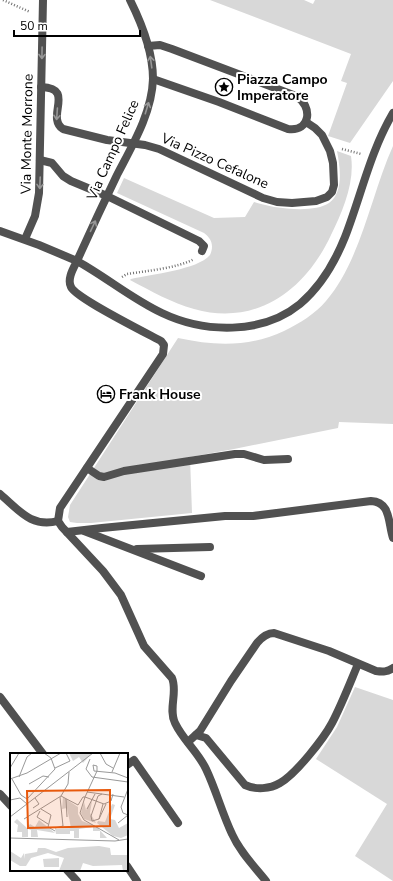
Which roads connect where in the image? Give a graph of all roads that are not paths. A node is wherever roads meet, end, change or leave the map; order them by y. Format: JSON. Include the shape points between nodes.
{"nodes":[{"id":1,"x":43,"y":0,"type":"edge"},
{"id":2,"x":130,"y":0,"type":"edge"},
{"id":3,"x":148,"y":46,"type":"junction"},
{"id":4,"x":153,"y":79,"type":"junction"},
{"id":5,"x":42,"y":87,"type":"junction"},
{"id":6,"x":393,"y":113,"type":"edge"},
{"id":7,"x":306,"y":122,"type":"junction"},
{"id":8,"x":132,"y":144,"type":"junction"},
{"id":9,"x":40,"y":160,"type":"junction"},
{"id":10,"x":107,"y":196,"type":"junction"},
{"id":11,"x":0,"y":231,"type":"edge"},
{"id":12,"x":25,"y":239,"type":"junction"},
{"id":13,"x":202,"y":251,"type":"road end"},
{"id":14,"x":76,"y":261,"type":"junction"},
{"id":15,"x":288,"y":459,"type":"dead end"},
{"id":16,"x":87,"y":468,"type":"junction"},
{"id":17,"x":0,"y":494,"type":"edge"},
{"id":18,"x":58,"y":521,"type":"junction"},
{"id":19,"x":81,"y":530,"type":"junction"},
{"id":20,"x":67,"y":532,"type":"junction"},
{"id":21,"x":393,"y":538,"type":"edge"},
{"id":22,"x":210,"y":547,"type":"dead end"},
{"id":23,"x":132,"y":549,"type":"junction"},
{"id":24,"x":201,"y":576,"type":"dead end"},
{"id":25,"x":358,"y":664,"type":"junction"},
{"id":26,"x":393,"y":668,"type":"edge"},
{"id":27,"x":0,"y":697,"type":"edge"},
{"id":28,"x":196,"y":736,"type":"junction"},
{"id":29,"x":188,"y":742,"type":"junction"},
{"id":30,"x":42,"y":753,"type":"edge"},
{"id":31,"x":128,"y":764,"type":"edge"},
{"id":32,"x":0,"y":794,"type":"edge"},
{"id":33,"x":10,"y":805,"type":"edge"},
{"id":34,"x":178,"y":823,"type":"dead end"},
{"id":35,"x":128,"y":868,"type":"edge"},
{"id":36,"x":68,"y":871,"type":"edge"},
{"id":37,"x":77,"y":881,"type":"edge"},
{"id":38,"x":137,"y":881,"type":"edge"},
{"id":39,"x":266,"y":881,"type":"edge"}],
"edges":[{"from":1,"to":5,"type":"street","name":"Via Monte Morrone","one_way":true},
{"from":2,"to":3,"type":"street","name":"Via Campo Felice"},
{"from":4,"to":3,"type":"street","name":"Via Campo Felice","one_way":true},
{"from":3,"to":7,"type":"street","via":[[177,50],[296,96],[305,106]]},
{"from":4,"to":7,"type":"street","via":[[288,129],[298,129]]},
{"from":8,"to":4,"type":"street","name":"Via Campo Felice","one_way":true,"via":[[148,106]]},
{"from":5,"to":8,"type":"street","name":"Via Pizzo Cefalone","one_way":true,"via":[[52,88],[57,92],[57,122],[63,129]]},
{"from":5,"to":9,"type":"street","name":"Via Monte Morrone"},
{"from":6,"to":14,"type":"street","via":[[384,129],[337,255],[310,295],[285,314],[261,323],[232,328],[189,323],[162,313]]},
{"from":7,"to":8,"type":"street","name":"Via Pizzo Cefalone","via":[[320,132],[332,159],[332,192],[320,200],[292,203],[270,200],[159,149]]},
{"from":8,"to":10,"type":"street","name":"Via Campo Felice"},
{"from":9,"to":10,"type":"street","via":[[52,163],[71,181]]},
{"from":9,"to":12,"type":"street","name":"Via Monte Morrone","one_way":true,"via":[[38,203]]},
{"from":10,"to":13,"type":"street","via":[[199,241],[203,244]]},
{"from":14,"to":10,"type":"street","name":"Via Campo Felice","one_way":true},
{"from":11,"to":12,"type":"street"},
{"from":12,"to":14,"type":"street"},
{"from":14,"to":16,"type":"street","name":"Via Campo Felice","via":[[69,283],[73,291],[160,341],[164,348],[163,354]]},
{"from":15,"to":16,"type":"street","via":[[264,460],[235,454],[124,470],[104,477]]},
{"from":16,"to":18,"type":"street","via":[[60,508]]},
{"from":17,"to":18,"type":"street","via":[[32,520],[46,523]]},
{"from":18,"to":20,"type":"street"},
{"from":19,"to":20,"type":"street"},
{"from":19,"to":21,"type":"street","via":[[226,516],[253,516],[371,501],[379,502],[385,507]]},
{"from":19,"to":23,"type":"street"},
{"from":20,"to":29,"type":"street","via":[[121,595],[144,646],[172,678],[175,684],[174,722]]},
{"from":22,"to":23,"type":"street"},
{"from":23,"to":24,"type":"street"},
{"from":25,"to":26,"type":"street","via":[[384,672]]},
{"from":25,"to":28,"type":"street","via":[[329,651],[269,633],[257,643]]},
{"from":25,"to":28,"type":"street","via":[[322,739],[280,783],[260,788],[245,785],[206,738]]},
{"from":27,"to":30,"type":"street"},
{"from":28,"to":29,"type":"street"},
{"from":29,"to":39,"type":"street","via":[[206,768],[232,835]]},
{"from":31,"to":34,"type":"street","via":[[134,760]]},
{"from":32,"to":33,"type":"street"},
{"from":35,"to":38,"type":"street"},
{"from":36,"to":37,"type":"street"}]}
